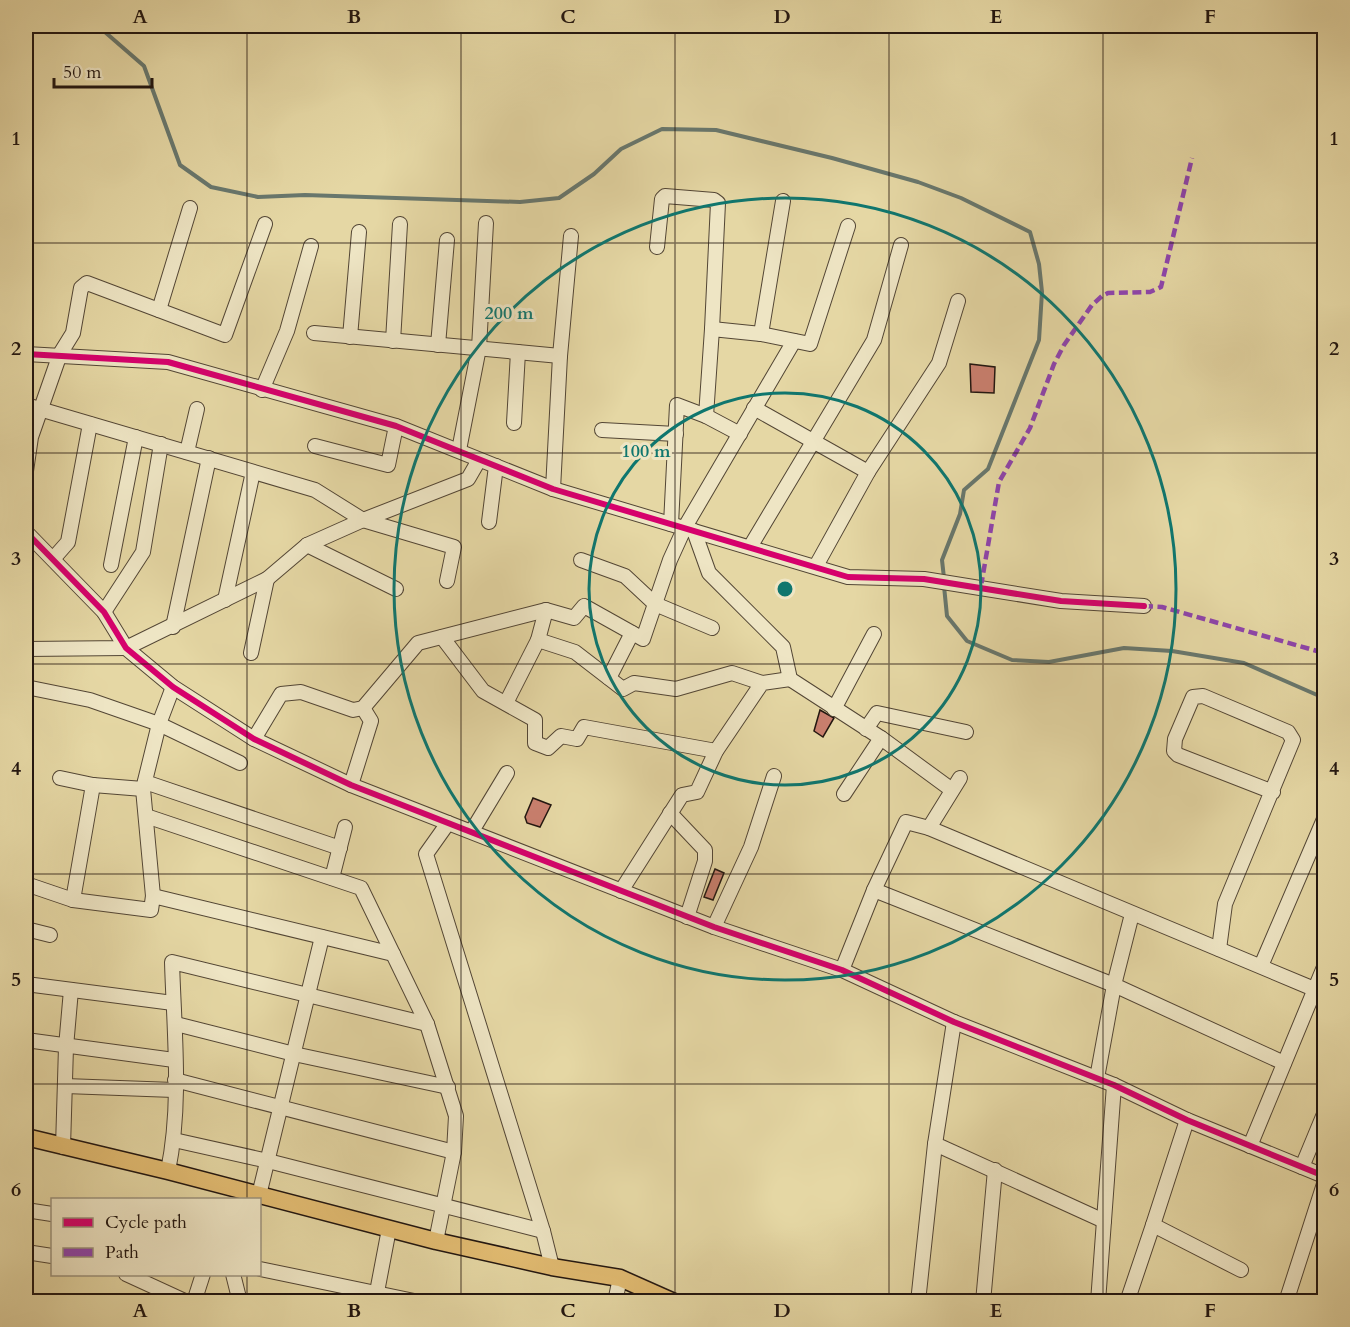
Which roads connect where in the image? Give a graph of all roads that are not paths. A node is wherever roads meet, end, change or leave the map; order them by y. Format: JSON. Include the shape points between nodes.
{"nodes":[{"id":1,"x":783,"y":201,"type":"dead end"},
{"id":2,"x":190,"y":208,"type":"dead end"},
{"id":3,"x":265,"y":224,"type":"dead end"},
{"id":4,"x":400,"y":224,"type":"dead end"},
{"id":5,"x":486,"y":224,"type":"dead end"},
{"id":6,"x":849,"y":226,"type":"dead end"},
{"id":7,"x":359,"y":232,"type":"dead end"},
{"id":8,"x":571,"y":236,"type":"dead end"},
{"id":9,"x":447,"y":240,"type":"dead end"},
{"id":10,"x":901,"y":245,"type":"dead end"},
{"id":11,"x":311,"y":246,"type":"dead end"},
{"id":12,"x":657,"y":247,"type":"dead end"},
{"id":13,"x":958,"y":301,"type":"dead end"},
{"id":14,"x":159,"y":310,"type":"junction"},
{"id":15,"x":712,"y":328,"type":"junction"},
{"id":16,"x":314,"y":333,"type":"dead end"},
{"id":17,"x":761,"y":334,"type":"junction"},
{"id":18,"x":350,"y":337,"type":"junction"},
{"id":19,"x":393,"y":341,"type":"junction"},
{"id":20,"x":794,"y":341,"type":"junction"},
{"id":21,"x":438,"y":345,"type":"junction"},
{"id":22,"x":478,"y":348,"type":"junction"},
{"id":23,"x":518,"y":352,"type":"junction"},
{"id":24,"x":26,"y":354,"type":"edge"},
{"id":25,"x":60,"y":354,"type":"junction"},
{"id":26,"x":560,"y":356,"type":"junction"},
{"id":27,"x":262,"y":390,"type":"junction"},
{"id":28,"x":26,"y":405,"type":"edge"},
{"id":29,"x":754,"y":408,"type":"junction"},
{"id":30,"x":197,"y":409,"type":"dead end"},
{"id":31,"x":43,"y":410,"type":"junction"},
{"id":32,"x":706,"y":416,"type":"junction"},
{"id":33,"x":514,"y":423,"type":"dead end"},
{"id":34,"x":90,"y":424,"type":"junction"},
{"id":35,"x":396,"y":426,"type":"junction"},
{"id":36,"x":602,"y":430,"type":"dead end"},
{"id":37,"x":676,"y":434,"type":"junction"},
{"id":38,"x":740,"y":434,"type":"junction"},
{"id":39,"x":136,"y":437,"type":"junction"},
{"id":40,"x":813,"y":439,"type":"junction"},
{"id":41,"x":161,"y":444,"type":"junction"},
{"id":42,"x":315,"y":446,"type":"dead end"},
{"id":43,"x":459,"y":450,"type":"junction"},
{"id":44,"x":187,"y":452,"type":"junction"},
{"id":45,"x":209,"y":458,"type":"junction"},
{"id":46,"x":478,"y":460,"type":"junction"},
{"id":47,"x":496,"y":466,"type":"junction"},
{"id":48,"x":26,"y":471,"type":"edge"},
{"id":49,"x":253,"y":472,"type":"junction"},
{"id":50,"x":868,"y":472,"type":"junction"},
{"id":51,"x":553,"y":489,"type":"junction"},
{"id":52,"x":363,"y":520,"type":"junction"},
{"id":53,"x":489,"y":522,"type":"dead end"},
{"id":54,"x":671,"y":524,"type":"junction"},
{"id":55,"x":690,"y":529,"type":"junction"},
{"id":56,"x":26,"y":532,"type":"edge"},
{"id":57,"x":308,"y":545,"type":"junction"},
{"id":58,"x":750,"y":547,"type":"junction"},
{"id":59,"x":53,"y":559,"type":"junction"},
{"id":60,"x":581,"y":560,"type":"dead end"},
{"id":61,"x":111,"y":564,"type":"dead end"},
{"id":62,"x":816,"y":566,"type":"junction"},
{"id":63,"x":267,"y":579,"type":"junction"},
{"id":64,"x":447,"y":581,"type":"dead end"},
{"id":65,"x":396,"y":589,"type":"dead end"},
{"id":66,"x":225,"y":600,"type":"junction"},
{"id":67,"x":655,"y":604,"type":"junction"},
{"id":68,"x":1144,"y":606,"type":"dead end"},
{"id":69,"x":546,"y":610,"type":"junction"},
{"id":70,"x":104,"y":612,"type":"junction"},
{"id":71,"x":173,"y":627,"type":"junction"},
{"id":72,"x":712,"y":628,"type":"dead end"},
{"id":73,"x":632,"y":633,"type":"junction"},
{"id":74,"x":874,"y":634,"type":"dead end"},
{"id":75,"x":442,"y":637,"type":"junction"},
{"id":76,"x":538,"y":640,"type":"junction"},
{"id":77,"x":126,"y":648,"type":"junction"},
{"id":78,"x":26,"y":649,"type":"edge"},
{"id":79,"x":251,"y":653,"type":"dead end"},
{"id":80,"x":609,"y":678,"type":"junction"},
{"id":81,"x":790,"y":679,"type":"junction"},
{"id":82,"x":762,"y":683,"type":"junction"},
{"id":83,"x":26,"y":687,"type":"edge"},
{"id":84,"x":173,"y":687,"type":"junction"},
{"id":85,"x":507,"y":703,"type":"junction"},
{"id":86,"x":363,"y":708,"type":"junction"},
{"id":87,"x":834,"y":710,"type":"junction"},
{"id":88,"x":159,"y":724,"type":"junction"},
{"id":89,"x":866,"y":729,"type":"junction"},
{"id":90,"x":966,"y":732,"type":"dead end"},
{"id":91,"x":881,"y":738,"type":"junction"},
{"id":92,"x":254,"y":739,"type":"junction"},
{"id":93,"x":716,"y":751,"type":"junction"},
{"id":94,"x":240,"y":763,"type":"dead end"},
{"id":95,"x":507,"y":773,"type":"dead end"},
{"id":96,"x":774,"y":776,"type":"dead end"},
{"id":97,"x":60,"y":778,"type":"dead end"},
{"id":98,"x":960,"y":778,"type":"dead end"},
{"id":99,"x":93,"y":785,"type":"junction"},
{"id":100,"x":144,"y":785,"type":"junction"},
{"id":101,"x":351,"y":785,"type":"junction"},
{"id":102,"x":952,"y":790,"type":"junction"},
{"id":103,"x":1273,"y":792,"type":"junction"},
{"id":104,"x":844,"y":794,"type":"dead end"},
{"id":105,"x":670,"y":813,"type":"junction"},
{"id":106,"x":146,"y":816,"type":"junction"},
{"id":107,"x":1324,"y":819,"type":"edge"},
{"id":108,"x":448,"y":823,"type":"junction"},
{"id":109,"x":345,"y":827,"type":"dead end"},
{"id":110,"x":929,"y":828,"type":"junction"},
{"id":111,"x":472,"y":831,"type":"junction"},
{"id":112,"x":340,"y":848,"type":"junction"},
{"id":113,"x":332,"y":878,"type":"junction"},
{"id":114,"x":26,"y":884,"type":"edge"},
{"id":115,"x":874,"y":890,"type":"junction"},
{"id":116,"x":621,"y":891,"type":"junction"},
{"id":117,"x":153,"y":896,"type":"junction"},
{"id":118,"x":73,"y":900,"type":"junction"},
{"id":119,"x":1132,"y":914,"type":"junction"},
{"id":120,"x":687,"y":917,"type":"junction"},
{"id":121,"x":714,"y":927,"type":"junction"},
{"id":122,"x":26,"y":929,"type":"edge"},
{"id":123,"x":50,"y":935,"type":"dead end"},
{"id":124,"x":322,"y":937,"type":"junction"},
{"id":125,"x":1219,"y":950,"type":"junction"},
{"id":126,"x":393,"y":954,"type":"junction"},
{"id":127,"x":1261,"y":966,"type":"junction"},
{"id":128,"x":1324,"y":967,"type":"edge"},
{"id":129,"x":842,"y":970,"type":"junction"},
{"id":130,"x":26,"y":984,"type":"edge"},
{"id":131,"x":1114,"y":985,"type":"junction"},
{"id":132,"x":1314,"y":989,"type":"junction"},
{"id":133,"x":71,"y":990,"type":"junction"},
{"id":134,"x":306,"y":996,"type":"junction"},
{"id":135,"x":173,"y":1003,"type":"junction"},
{"id":136,"x":954,"y":1022,"type":"junction"},
{"id":137,"x":176,"y":1024,"type":"junction"},
{"id":138,"x":427,"y":1024,"type":"junction"},
{"id":139,"x":26,"y":1040,"type":"edge"},
{"id":140,"x":66,"y":1047,"type":"junction"},
{"id":141,"x":294,"y":1054,"type":"junction"},
{"id":142,"x":174,"y":1060,"type":"junction"},
{"id":143,"x":1284,"y":1063,"type":"junction"},
{"id":144,"x":1097,"y":1078,"type":"junction"},
{"id":145,"x":174,"y":1085,"type":"junction"},
{"id":146,"x":1114,"y":1085,"type":"junction"},
{"id":147,"x":65,"y":1086,"type":"junction"},
{"id":148,"x":448,"y":1087,"type":"junction"},
{"id":149,"x":280,"y":1108,"type":"junction"},
{"id":150,"x":1324,"y":1114,"type":"edge"},
{"id":151,"x":1187,"y":1120,"type":"junction"},
{"id":152,"x":26,"y":1137,"type":"edge"},
{"id":153,"x":174,"y":1140,"type":"junction"},
{"id":154,"x":935,"y":1144,"type":"junction"},
{"id":155,"x":1250,"y":1146,"type":"junction"},
{"id":156,"x":63,"y":1147,"type":"junction"},
{"id":157,"x":454,"y":1152,"type":"junction"},
{"id":158,"x":268,"y":1161,"type":"junction"},
{"id":159,"x":1302,"y":1167,"type":"junction"},
{"id":160,"x":995,"y":1170,"type":"junction"},
{"id":161,"x":168,"y":1171,"type":"junction"},
{"id":162,"x":1324,"y":1176,"type":"edge"},
{"id":163,"x":1324,"y":1184,"type":"edge"},
{"id":164,"x":223,"y":1193,"type":"edge"},
{"id":165,"x":259,"y":1195,"type":"junction"},
{"id":166,"x":442,"y":1205,"type":"junction"},
{"id":167,"x":26,"y":1210,"type":"edge"},
{"id":168,"x":51,"y":1214,"type":"edge"},
{"id":169,"x":1104,"y":1221,"type":"junction"},
{"id":170,"x":1153,"y":1225,"type":"junction"},
{"id":171,"x":389,"y":1229,"type":"junction"},
{"id":172,"x":543,"y":1231,"type":"junction"},
{"id":173,"x":436,"y":1241,"type":"junction"},
{"id":174,"x":26,"y":1252,"type":"edge"},
{"id":175,"x":51,"y":1256,"type":"edge"},
{"id":176,"x":552,"y":1267,"type":"junction"},
{"id":177,"x":261,"y":1269,"type":"edge"},
{"id":178,"x":1241,"y":1270,"type":"dead end"},
{"id":179,"x":128,"y":1276,"type":"edge"},
{"id":180,"x":203,"y":1276,"type":"edge"},
{"id":181,"x":233,"y":1276,"type":"edge"},
{"id":182,"x":620,"y":1278,"type":"junction"},
{"id":183,"x":376,"y":1292,"type":"junction"},
{"id":184,"x":187,"y":1302,"type":"edge"},
{"id":185,"x":194,"y":1302,"type":"edge"},
{"id":186,"x":240,"y":1302,"type":"edge"},
{"id":187,"x":419,"y":1302,"type":"edge"},
{"id":188,"x":615,"y":1302,"type":"edge"},
{"id":189,"x":674,"y":1302,"type":"edge"},
{"id":190,"x":918,"y":1302,"type":"edge"},
{"id":191,"x":983,"y":1302,"type":"edge"},
{"id":192,"x":1098,"y":1302,"type":"edge"},
{"id":193,"x":1127,"y":1302,"type":"edge"},
{"id":194,"x":1286,"y":1302,"type":"edge"}],
"edges":[{"from":1,"to":17,"type":"street"},
{"from":2,"to":14,"type":"street"},
{"from":3,"to":14,"type":"street","via":[[225,335]]},
{"from":4,"to":19,"type":"street"},
{"from":5,"to":22,"type":"street"},
{"from":6,"to":20,"type":"street","via":[[810,344]]},
{"from":7,"to":18,"type":"street"},
{"from":8,"to":26,"type":"street"},
{"from":9,"to":21,"type":"street"},
{"from":10,"to":40,"type":"street","via":[[874,340]]},
{"from":11,"to":27,"type":"street","via":[[287,331]]},
{"from":12,"to":15,"type":"street","via":[[665,196],[718,203]]},
{"from":13,"to":50,"type":"street","via":[[939,363]]},
{"from":14,"to":25,"type":"street","via":[[87,283],[81,288],[74,333]]},
{"from":15,"to":17,"type":"street"},
{"from":15,"to":32,"type":"street"},
{"from":16,"to":18,"type":"street"},
{"from":17,"to":20,"type":"street"},
{"from":18,"to":19,"type":"street"},
{"from":19,"to":21,"type":"street"},
{"from":20,"to":29,"type":"street"},
{"from":21,"to":22,"type":"street"},
{"from":22,"to":23,"type":"street"},
{"from":22,"to":43,"type":"street"},
{"from":23,"to":26,"type":"street"},
{"from":23,"to":33,"type":"street"},
{"from":24,"to":25,"type":"street"},
{"from":25,"to":27,"type":"street","via":[[168,362]]},
{"from":25,"to":31,"type":"street"},
{"from":26,"to":51,"type":"street"},
{"from":27,"to":35,"type":"street"},
{"from":28,"to":31,"type":"street"},
{"from":29,"to":38,"type":"street"},
{"from":29,"to":40,"type":"street"},
{"from":30,"to":44,"type":"street"},
{"from":31,"to":34,"type":"street"},
{"from":31,"to":48,"type":"street","via":[[31,437]]},
{"from":32,"to":37,"type":"street","via":[[677,405]]},
{"from":32,"to":38,"type":"street"},
{"from":34,"to":39,"type":"street"},
{"from":34,"to":59,"type":"street","via":[[68,542]]},
{"from":35,"to":42,"type":"street","via":[[388,465]]},
{"from":35,"to":43,"type":"street"},
{"from":36,"to":37,"type":"street"},
{"from":37,"to":54,"type":"street"},
{"from":38,"to":55,"type":"street"},
{"from":39,"to":41,"type":"street"},
{"from":39,"to":61,"type":"street"},
{"from":40,"to":50,"type":"street"},
{"from":40,"to":58,"type":"street"},
{"from":41,"to":44,"type":"street"},
{"from":41,"to":70,"type":"street","via":[[143,552]]},
{"from":43,"to":46,"type":"street"},
{"from":44,"to":45,"type":"street"},
{"from":45,"to":49,"type":"street"},
{"from":45,"to":71,"type":"street"},
{"from":46,"to":47,"type":"street"},
{"from":46,"to":52,"type":"street","via":[[468,479]]},
{"from":47,"to":51,"type":"street"},
{"from":47,"to":53,"type":"street"},
{"from":49,"to":52,"type":"street","via":[[315,490]]},
{"from":49,"to":66,"type":"street"},
{"from":50,"to":62,"type":"street"},
{"from":51,"to":54,"type":"street"},
{"from":52,"to":57,"type":"street"},
{"from":52,"to":64,"type":"street","via":[[454,547]]},
{"from":54,"to":55,"type":"street"},
{"from":55,"to":58,"type":"street"},
{"from":55,"to":67,"type":"street","via":[[670,560]]},
{"from":55,"to":81,"type":"street","via":[[709,573],[783,646]]},
{"from":56,"to":59,"type":"street"},
{"from":57,"to":63,"type":"street"},
{"from":57,"to":65,"type":"street"},
{"from":58,"to":62,"type":"street"},
{"from":59,"to":70,"type":"street"},
{"from":60,"to":67,"type":"street","via":[[625,576]]},
{"from":62,"to":68,"type":"street","via":[[848,577],[929,579],[1061,601]]},
{"from":63,"to":66,"type":"street"},
{"from":63,"to":79,"type":"street"},
{"from":66,"to":71,"type":"street"},
{"from":67,"to":72,"type":"street"},
{"from":67,"to":73,"type":"street","via":[[643,639]]},
{"from":69,"to":73,"type":"street","via":[[574,618],[584,606]]},
{"from":69,"to":75,"type":"street"},
{"from":69,"to":76,"type":"street"},
{"from":70,"to":77,"type":"street"},
{"from":71,"to":77,"type":"street"},
{"from":73,"to":80,"type":"street"},
{"from":74,"to":87,"type":"street"},
{"from":75,"to":85,"type":"street","via":[[483,691]]},
{"from":75,"to":86,"type":"street","via":[[418,643]]},
{"from":76,"to":80,"type":"street","via":[[575,652]]},
{"from":76,"to":85,"type":"street"},
{"from":77,"to":78,"type":"street"},
{"from":77,"to":84,"type":"street"},
{"from":80,"to":82,"type":"street","via":[[623,689],[634,682],[676,689],[732,673]]},
{"from":81,"to":82,"type":"street"},
{"from":81,"to":87,"type":"street"},
{"from":82,"to":93,"type":"street"},
{"from":83,"to":88,"type":"street","via":[[90,699]]},
{"from":84,"to":88,"type":"street"},
{"from":84,"to":92,"type":"street"},
{"from":85,"to":93,"type":"street","via":[[535,720],[535,743],[548,748],[561,736],[577,739],[584,727]]},
{"from":86,"to":92,"type":"street","via":[[353,710],[301,692],[281,694]]},
{"from":86,"to":101,"type":"street","via":[[371,721]]},
{"from":87,"to":89,"type":"street"},
{"from":88,"to":94,"type":"street"},
{"from":88,"to":100,"type":"street"},
{"from":89,"to":90,"type":"street","via":[[878,713]]},
{"from":89,"to":91,"type":"street"},
{"from":91,"to":102,"type":"street"},
{"from":91,"to":104,"type":"street"},
{"from":92,"to":101,"type":"street"},
{"from":93,"to":105,"type":"street","via":[[696,792],[682,795]]},
{"from":95,"to":111,"type":"street"},
{"from":96,"to":121,"type":"street","via":[[751,847]]},
{"from":97,"to":99,"type":"street"},
{"from":98,"to":102,"type":"street"},
{"from":99,"to":100,"type":"street"},
{"from":99,"to":118,"type":"street"},
{"from":100,"to":106,"type":"street"},
{"from":100,"to":112,"type":"street"},
{"from":101,"to":108,"type":"street"},
{"from":102,"to":110,"type":"street"},
{"from":103,"to":103,"type":"street","via":[[1293,744],[1292,735],[1203,696],[1193,698],[1175,739],[1174,751]]},
{"from":103,"to":125,"type":"street","via":[[1225,904]]},
{"from":105,"to":116,"type":"street"},
{"from":105,"to":120,"type":"street","via":[[705,850]]},
{"from":106,"to":113,"type":"street"},
{"from":106,"to":117,"type":"street"},
{"from":107,"to":127,"type":"street"},
{"from":108,"to":111,"type":"street"},
{"from":108,"to":172,"type":"street","via":[[426,854]]},
{"from":109,"to":112,"type":"street"},
{"from":110,"to":115,"type":"street","via":[[906,822]]},
{"from":110,"to":119,"type":"street"},
{"from":111,"to":116,"type":"street"},
{"from":112,"to":113,"type":"street"},
{"from":113,"to":126,"type":"street","via":[[361,888]]},
{"from":114,"to":118,"type":"street"},
{"from":115,"to":129,"type":"street"},
{"from":115,"to":131,"type":"street"},
{"from":116,"to":120,"type":"street"},
{"from":117,"to":118,"type":"street","via":[[151,910]]},
{"from":117,"to":124,"type":"street"},
{"from":119,"to":125,"type":"street"},
{"from":119,"to":131,"type":"street"},
{"from":120,"to":121,"type":"street"},
{"from":121,"to":129,"type":"street"},
{"from":122,"to":123,"type":"street"},
{"from":124,"to":126,"type":"street"},
{"from":124,"to":134,"type":"street"},
{"from":125,"to":127,"type":"street"},
{"from":126,"to":138,"type":"street"},
{"from":127,"to":132,"type":"street"},
{"from":128,"to":132,"type":"street"},
{"from":129,"to":136,"type":"street"},
{"from":130,"to":133,"type":"street"},
{"from":131,"to":143,"type":"street"},
{"from":131,"to":144,"type":"street"},
{"from":132,"to":143,"type":"street"},
{"from":133,"to":135,"type":"street"},
{"from":133,"to":140,"type":"street"},
{"from":134,"to":135,"type":"street","via":[[172,962]]},
{"from":134,"to":138,"type":"street"},
{"from":134,"to":141,"type":"street"},
{"from":135,"to":137,"type":"street"},
{"from":136,"to":144,"type":"street"},
{"from":136,"to":154,"type":"street"},
{"from":137,"to":141,"type":"street"},
{"from":137,"to":142,"type":"street"},
{"from":138,"to":148,"type":"street"},
{"from":139,"to":140,"type":"street"},
{"from":140,"to":142,"type":"street"},
{"from":140,"to":147,"type":"street"},
{"from":141,"to":148,"type":"street"},
{"from":141,"to":149,"type":"street"},
{"from":142,"to":145,"type":"street"},
{"from":143,"to":155,"type":"street"},
{"from":144,"to":146,"type":"street"},
{"from":145,"to":147,"type":"street"},
{"from":145,"to":149,"type":"street"},
{"from":145,"to":153,"type":"street"},
{"from":146,"to":151,"type":"street"},
{"from":146,"to":169,"type":"street"},
{"from":147,"to":156,"type":"street"},
{"from":148,"to":157,"type":"street","via":[[456,1116]]},
{"from":149,"to":157,"type":"street"},
{"from":149,"to":158,"type":"street"},
{"from":150,"to":159,"type":"street"},
{"from":151,"to":155,"type":"street"},
{"from":151,"to":170,"type":"street"},
{"from":152,"to":156,"type":"main road"},
{"from":153,"to":158,"type":"street"},
{"from":153,"to":161,"type":"street"},
{"from":154,"to":160,"type":"street"},
{"from":154,"to":190,"type":"street"},
{"from":155,"to":159,"type":"street"},
{"from":156,"to":161,"type":"main road"},
{"from":157,"to":166,"type":"street"},
{"from":158,"to":165,"type":"street"},
{"from":158,"to":166,"type":"street"},
{"from":159,"to":162,"type":"street"},
{"from":160,"to":169,"type":"street"},
{"from":160,"to":191,"type":"street"},
{"from":161,"to":164,"type":"main road"},
{"from":163,"to":194,"type":"street"},
{"from":164,"to":165,"type":"main road"},
{"from":165,"to":171,"type":"main road"},
{"from":166,"to":172,"type":"street"},
{"from":166,"to":173,"type":"street"},
{"from":167,"to":168,"type":"street"},
{"from":169,"to":192,"type":"street"},
{"from":170,"to":178,"type":"street"},
{"from":170,"to":193,"type":"street"},
{"from":171,"to":173,"type":"main road"},
{"from":171,"to":183,"type":"street"},
{"from":172,"to":176,"type":"street"},
{"from":173,"to":176,"type":"main road"},
{"from":174,"to":175,"type":"street"},
{"from":176,"to":182,"type":"main road"},
{"from":177,"to":183,"type":"street"},
{"from":179,"to":184,"type":"street"},
{"from":180,"to":185,"type":"street"},
{"from":181,"to":186,"type":"street"},
{"from":182,"to":188,"type":"street"},
{"from":182,"to":189,"type":"main road"},
{"from":183,"to":187,"type":"street"}]}
